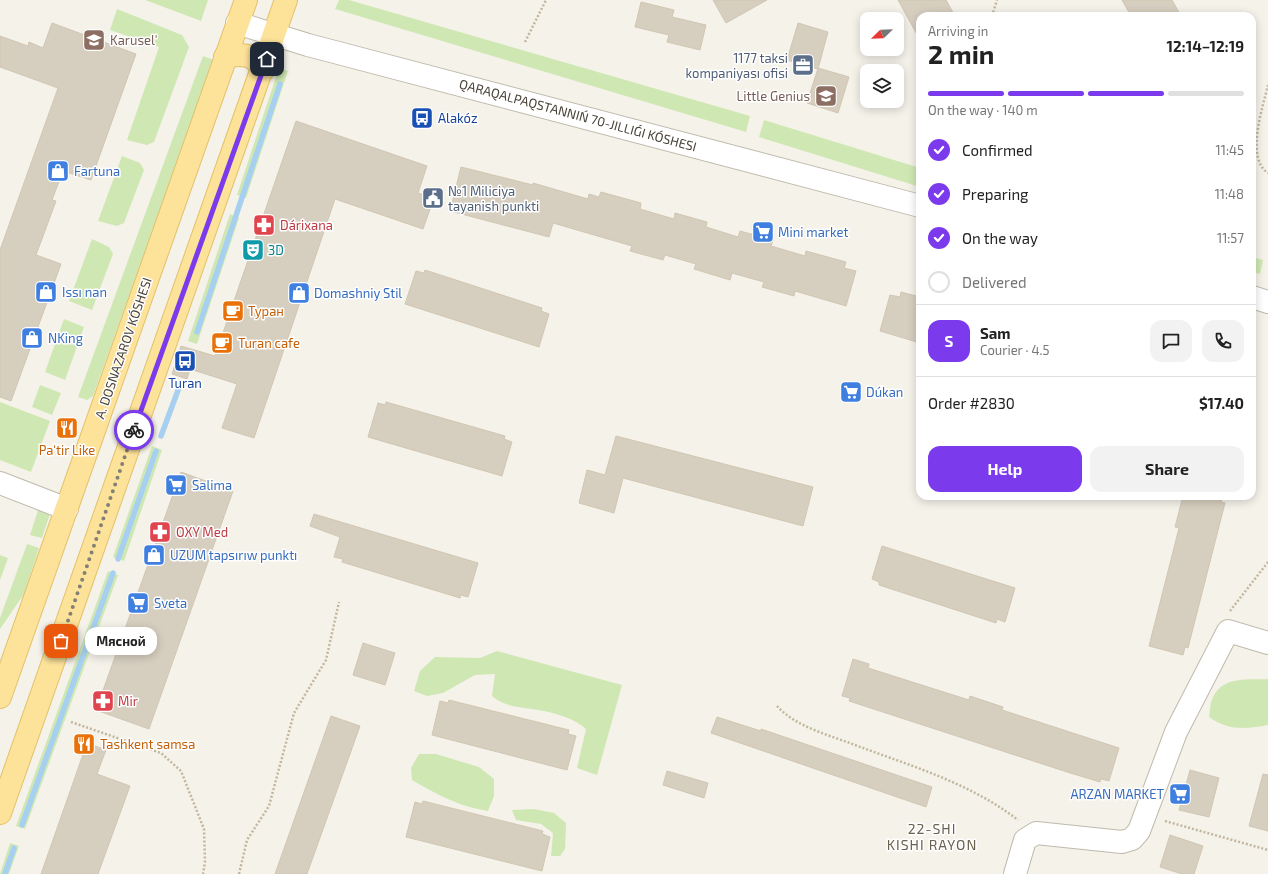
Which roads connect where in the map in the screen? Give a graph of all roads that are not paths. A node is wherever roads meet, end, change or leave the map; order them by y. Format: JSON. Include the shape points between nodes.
{"nodes":[{"id":1,"x":246,"y":0,"type":"edge"},
{"id":2,"x":286,"y":0,"type":"edge"},
{"id":3,"x":237,"y":23,"type":"junction"},
{"id":4,"x":275,"y":35,"type":"junction"},
{"id":5,"x":225,"y":57,"type":"junction"},
{"id":6,"x":262,"y":70,"type":"junction"},
{"id":7,"x":916,"y":205,"type":"edge"},
{"id":8,"x":1256,"y":298,"type":"edge"},
{"id":9,"x":1268,"y":302,"type":"edge"},
{"id":10,"x":0,"y":483,"type":"edge"},
{"id":11,"x":67,"y":509,"type":"junction"},
{"id":12,"x":1268,"y":643,"type":"edge"},
{"id":13,"x":0,"y":697,"type":"edge"},
{"id":14,"x":0,"y":813,"type":"edge"},
{"id":15,"x":1015,"y":874,"type":"edge"}],
"edges":[{"from":1,"to":3,"type":"main road","name":"A. DOSNAZAROV KÓSHESI"},
{"from":2,"to":4,"type":"main road"},
{"from":3,"to":4,"type":"street"},
{"from":3,"to":5,"type":"main road","name":"A. DOSNAZAROV KÓSHESI"},
{"from":4,"to":6,"type":"main road"},
{"from":4,"to":7,"type":"street"},
{"from":5,"to":6,"type":"main road","via":[[243,54],[252,57],[259,62]]},
{"from":5,"to":11,"type":"main road","name":"A. DOSNAZAROV KÓSHESI"},
{"from":6,"to":14,"type":"main road"},
{"from":8,"to":9,"type":"street"},
{"from":10,"to":11,"type":"street"},
{"from":11,"to":13,"type":"main road","name":"A. DOSNAZAROV KÓSHESI"},
{"from":12,"to":15,"type":"street","via":[[1228,631],[1176,732],[1140,831],[1132,839],[1122,842],[1036,833],[1025,840]]}]}
